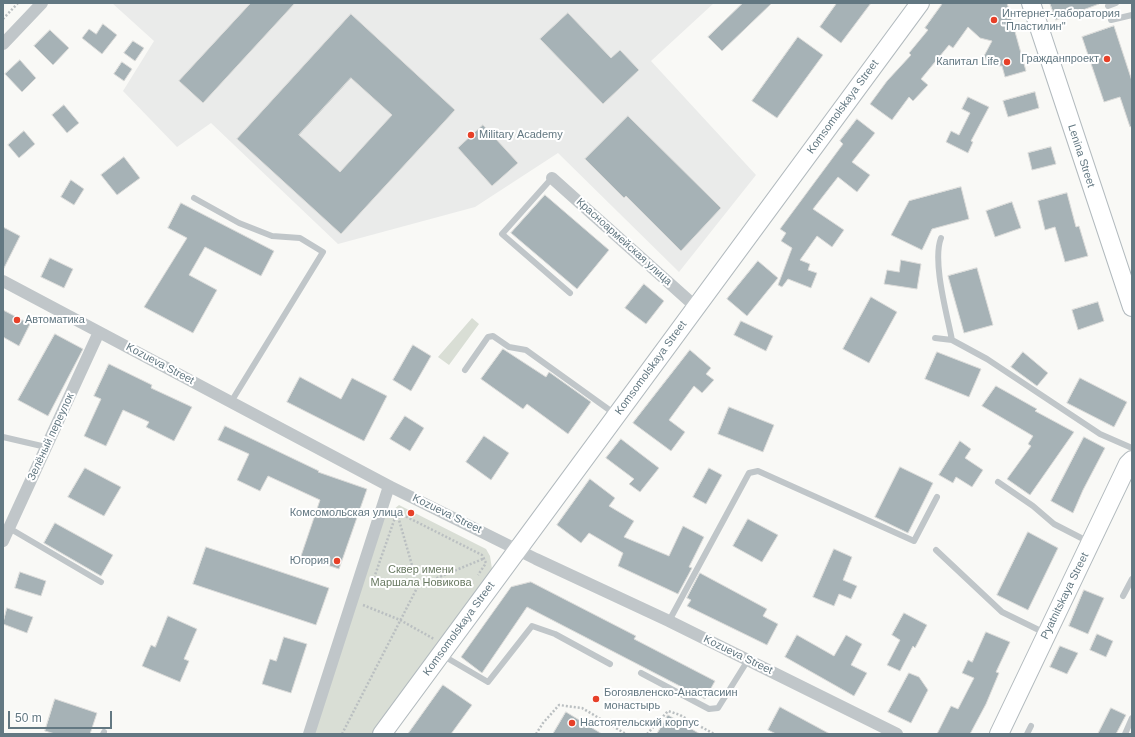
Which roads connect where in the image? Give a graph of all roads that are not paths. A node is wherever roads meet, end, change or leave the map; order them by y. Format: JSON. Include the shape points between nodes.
{"nodes":[{"id":1,"x":42,"y":3,"type":"edge"},
{"id":2,"x":920,"y":3,"type":"edge"},
{"id":3,"x":1031,"y":3,"type":"edge"},
{"id":4,"x":1116,"y":3,"type":"edge"},
{"id":5,"x":1108,"y":6,"type":"dead end"},
{"id":6,"x":1132,"y":15,"type":"edge"},
{"id":7,"x":1111,"y":20,"type":"dead end"},
{"id":8,"x":3,"y":44,"type":"edge"},
{"id":9,"x":552,"y":178,"type":"joint"},
{"id":10,"x":194,"y":198,"type":"dead end"},
{"id":11,"x":941,"y":238,"type":"dead end"},
{"id":12,"x":3,"y":281,"type":"edge"},
{"id":13,"x":1129,"y":289,"type":"edge"},
{"id":14,"x":570,"y":293,"type":"dead end"},
{"id":15,"x":696,"y":307,"type":"junction"},
{"id":16,"x":1132,"y":307,"type":"edge"},
{"id":17,"x":99,"y":332,"type":"junction"},
{"id":18,"x":935,"y":338,"type":"dead end"},
{"id":19,"x":952,"y":340,"type":"junction"},
{"id":20,"x":465,"y":370,"type":"dead end"},
{"id":21,"x":231,"y":402,"type":"junction"},
{"id":22,"x":616,"y":415,"type":"junction"},
{"id":23,"x":3,"y":437,"type":"edge"},
{"id":24,"x":46,"y":447,"type":"junction"},
{"id":25,"x":1132,"y":448,"type":"edge"},
{"id":26,"x":1132,"y":460,"type":"edge"},
{"id":27,"x":998,"y":482,"type":"dead end"},
{"id":28,"x":389,"y":486,"type":"junction"},
{"id":29,"x":937,"y":497,"type":"dead end"},
{"id":30,"x":9,"y":528,"type":"junction"},
{"id":31,"x":3,"y":541,"type":"edge"},
{"id":32,"x":1090,"y":543,"type":"junction"},
{"id":33,"x":517,"y":550,"type":"junction"},
{"id":34,"x":936,"y":550,"type":"dead end"},
{"id":35,"x":1132,"y":579,"type":"edge"},
{"id":36,"x":101,"y":582,"type":"dead end"},
{"id":37,"x":1123,"y":596,"type":"dead end"},
{"id":38,"x":670,"y":621,"type":"junction"},
{"id":39,"x":1047,"y":634,"type":"junction"},
{"id":40,"x":437,"y":644,"type":"junction"},
{"id":41,"x":748,"y":660,"type":"junction"},
{"id":42,"x":610,"y":664,"type":"dead end"},
{"id":43,"x":642,"y":673,"type":"dead end"},
{"id":44,"x":1132,"y":718,"type":"edge"},
{"id":45,"x":1031,"y":726,"type":"dead end"},
{"id":46,"x":309,"y":734,"type":"edge"},
{"id":47,"x":382,"y":734,"type":"edge"},
{"id":48,"x":897,"y":734,"type":"edge"},
{"id":49,"x":999,"y":734,"type":"edge"},
{"id":50,"x":1027,"y":734,"type":"edge"},
{"id":51,"x":1125,"y":734,"type":"edge"}],
"edges":[{"from":1,"to":8,"type":"street"},
{"from":2,"to":15,"type":"street","name":"Komsomolskaya Street"},
{"from":3,"to":13,"type":"street","name":"Lenina Street"},
{"from":4,"to":5,"type":"lane"},
{"from":6,"to":7,"type":"lane"},
{"from":9,"to":14,"type":"lane","via":[[502,234]]},
{"from":9,"to":15,"type":"street","name":"Красноармейская улица"},
{"from":10,"to":21,"type":"lane","via":[[239,223],[272,236],[300,238],[323,252]]},
{"from":11,"to":19,"type":"lane","via":[[938,248],[941,280]]},
{"from":12,"to":17,"type":"street","name":"Kozueva Street"},
{"from":13,"to":16,"type":"street","name":"Lenina Street"},
{"from":15,"to":22,"type":"street","name":"Komsomolskaya Street"},
{"from":17,"to":21,"type":"street","name":"Kozueva Street"},
{"from":17,"to":24,"type":"street","name":"Зелёный переулок"},
{"from":18,"to":19,"type":"lane"},
{"from":19,"to":25,"type":"lane","via":[[988,359],[1100,434]]},
{"from":20,"to":22,"type":"lane","via":[[488,337],[493,336],[510,348],[526,350]]},
{"from":21,"to":28,"type":"street","name":"Kozueva Street"},
{"from":22,"to":33,"type":"street","name":"Komsomolskaya Street"},
{"from":23,"to":24,"type":"lane"},
{"from":24,"to":30,"type":"street","name":"Зелёный переулок"},
{"from":26,"to":32,"type":"street","name":"Pyatnitskaya Street"},
{"from":27,"to":32,"type":"lane","via":[[1054,524]]},
{"from":28,"to":33,"type":"street","name":"Kozueva Street"},
{"from":28,"to":46,"type":"street"},
{"from":29,"to":38,"type":"lane","via":[[914,541],[758,471],[749,473]]},
{"from":30,"to":31,"type":"street","name":"Зелёный переулок"},
{"from":30,"to":36,"type":"lane"},
{"from":32,"to":39,"type":"street","name":"Pyatnitskaya Street"},
{"from":33,"to":38,"type":"street","name":"Kozueva Street"},
{"from":33,"to":40,"type":"street","name":"Komsomolskaya Street"},
{"from":34,"to":39,"type":"lane","via":[[1002,612]]},
{"from":35,"to":37,"type":"lane"},
{"from":38,"to":41,"type":"street","name":"Kozueva Street"},
{"from":39,"to":49,"type":"street","name":"Pyatnitskaya Street"},
{"from":40,"to":42,"type":"lane","via":[[488,682],[532,626],[555,634]]},
{"from":40,"to":47,"type":"street","name":"Komsomolskaya Street"},
{"from":41,"to":43,"type":"lane","via":[[718,708],[709,710]]},
{"from":41,"to":48,"type":"street","name":"Kozueva Street"},
{"from":44,"to":51,"type":"lane"},
{"from":45,"to":50,"type":"lane"}]}
